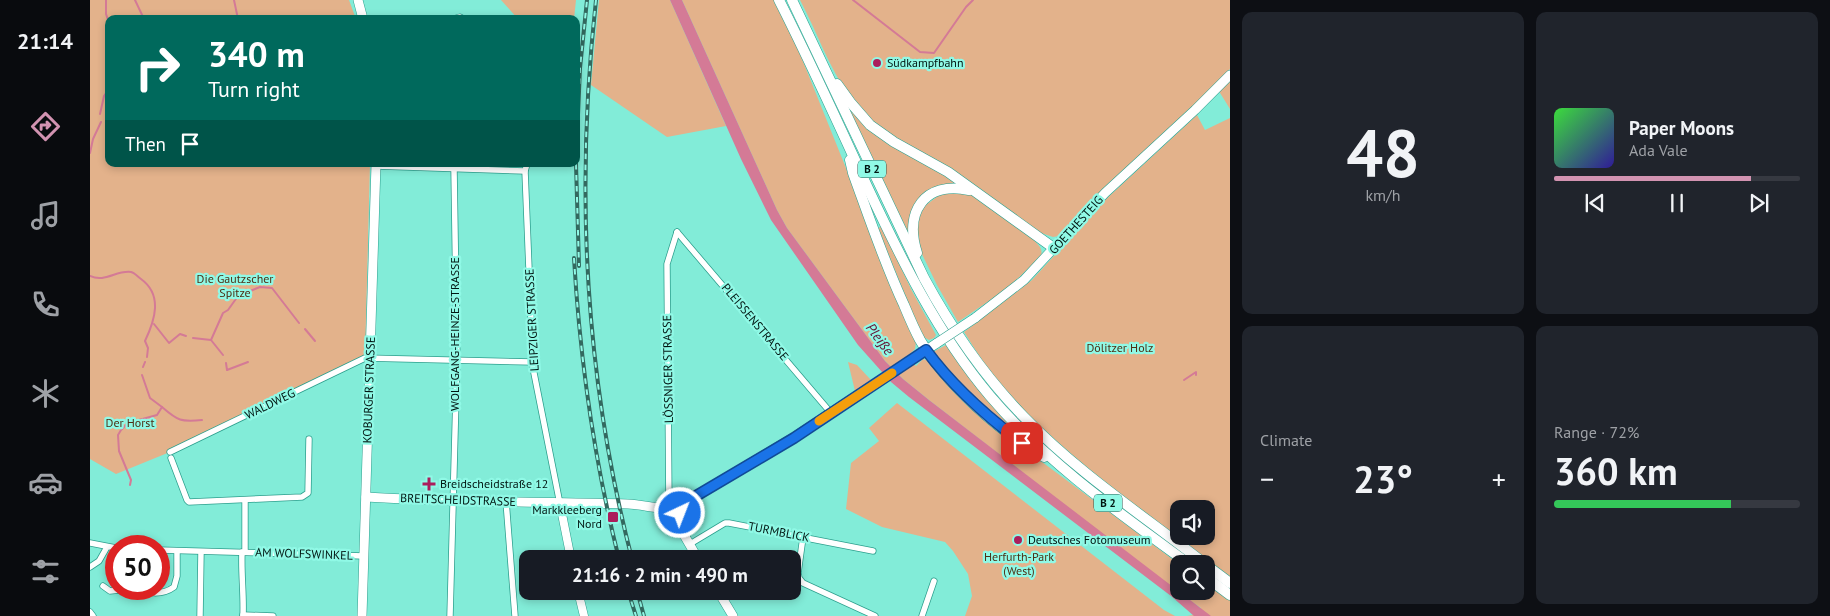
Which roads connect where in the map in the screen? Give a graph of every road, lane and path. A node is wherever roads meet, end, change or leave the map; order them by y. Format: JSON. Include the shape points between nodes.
{"nodes":[{"id":1,"x":358,"y":0,"type":"edge"},
{"id":2,"x":779,"y":0,"type":"edge"},
{"id":3,"x":792,"y":0,"type":"edge"},
{"id":4,"x":362,"y":15,"type":"edge"},
{"id":5,"x":821,"y":60,"type":"junction"},
{"id":6,"x":1230,"y":75,"type":"edge"},
{"id":7,"x":846,"y":140,"type":"junction"},
{"id":8,"x":376,"y":167,"type":"edge"},
{"id":9,"x":415,"y":167,"type":"edge"},
{"id":10,"x":526,"y":167,"type":"edge"},
{"id":11,"x":454,"y":169,"type":"junction"},
{"id":12,"x":525,"y":171,"type":"junction"},
{"id":13,"x":972,"y":190,"type":"junction"},
{"id":14,"x":678,"y":232,"type":"joint"},
{"id":15,"x":1054,"y":249,"type":"junction"},
{"id":16,"x":924,"y":278,"type":"junction"},
{"id":17,"x":926,"y":350,"type":"junction"},
{"id":18,"x":370,"y":357,"type":"junction"},
{"id":19,"x":457,"y":359,"type":"junction"},
{"id":20,"x":533,"y":362,"type":"junction"},
{"id":21,"x":831,"y":413,"type":"junction"},
{"id":22,"x":309,"y":439,"type":"dead end"},
{"id":23,"x":1062,"y":467,"type":"junction"},
{"id":24,"x":366,"y":497,"type":"junction"},
{"id":25,"x":245,"y":500,"type":"junction"},
{"id":26,"x":453,"y":500,"type":"junction"},
{"id":27,"x":506,"y":502,"type":"junction"},
{"id":28,"x":684,"y":503,"type":"junction"},
{"id":29,"x":560,"y":504,"type":"junction"},
{"id":30,"x":669,"y":509,"type":"junction"},
{"id":31,"x":679,"y":527,"type":"junction"},
{"id":32,"x":803,"y":537,"type":"junction"},
{"id":33,"x":90,"y":543,"type":"edge"},
{"id":34,"x":690,"y":544,"type":"junction"},
{"id":35,"x":105,"y":547,"type":"edge"},
{"id":36,"x":105,"y":550,"type":"edge"},
{"id":37,"x":570,"y":550,"type":"edge"},
{"id":38,"x":693,"y":550,"type":"edge"},
{"id":39,"x":873,"y":550,"type":"dead end"},
{"id":40,"x":170,"y":551,"type":"edge"},
{"id":41,"x":177,"y":551,"type":"junction"},
{"id":42,"x":201,"y":552,"type":"junction"},
{"id":43,"x":243,"y":552,"type":"junction"},
{"id":44,"x":1177,"y":555,"type":"edge"},
{"id":45,"x":1191,"y":555,"type":"edge"},
{"id":46,"x":364,"y":556,"type":"junction"},
{"id":47,"x":90,"y":567,"type":"edge"},
{"id":48,"x":1215,"y":573,"type":"edge"},
{"id":49,"x":1215,"y":577,"type":"edge"},
{"id":50,"x":934,"y":581,"type":"dead end"},
{"id":51,"x":1230,"y":583,"type":"edge"},
{"id":52,"x":170,"y":590,"type":"edge"},
{"id":53,"x":1230,"y":595,"type":"edge"},
{"id":54,"x":580,"y":600,"type":"edge"},
{"id":55,"x":723,"y":600,"type":"edge"},
{"id":56,"x":90,"y":612,"type":"edge"},
{"id":57,"x":93,"y":616,"type":"edge"},
{"id":58,"x":200,"y":616,"type":"edge"},
{"id":59,"x":243,"y":616,"type":"edge"},
{"id":60,"x":273,"y":616,"type":"edge"},
{"id":61,"x":362,"y":616,"type":"edge"},
{"id":62,"x":450,"y":616,"type":"edge"},
{"id":63,"x":515,"y":616,"type":"edge"},
{"id":64,"x":584,"y":616,"type":"edge"},
{"id":65,"x":733,"y":616,"type":"edge"},
{"id":66,"x":875,"y":616,"type":"edge"},
{"id":67,"x":922,"y":616,"type":"edge"}],
"edges":[{"from":1,"to":4,"type":"main road"},
{"from":2,"to":7,"type":"highway","number":"B 2"},
{"from":3,"to":5,"type":"highway","number":"B 2"},
{"from":5,"to":13,"type":"highway","via":[[870,125]]},
{"from":5,"to":16,"type":"highway","number":"B 2"},
{"from":6,"to":15,"type":"main road","name":"GOETHESTEIG","via":[[1105,193]]},
{"from":7,"to":17,"type":"highway","via":[[853,173],[894,285]]},
{"from":7,"to":23,"type":"highway","number":"B 2","via":[[899,253],[941,329],[1004,412]]},
{"from":8,"to":18,"type":"main road","name":"KOBURGER STRASSE"},
{"from":9,"to":11,"type":"street"},
{"from":10,"to":12,"type":"street","name":"LEIPZIGER STRASSE"},
{"from":11,"to":12,"type":"street"},
{"from":11,"to":19,"type":"street","name":"WOLFGANG-HEINZE-STRASSE"},
{"from":12,"to":20,"type":"street","name":"LEIPZIGER STRASSE"},
{"from":13,"to":15,"type":"highway"},
{"from":13,"to":16,"type":"highway","via":[[958,188],[933,193],[914,215],[912,233]]},
{"from":14,"to":21,"type":"street","name":"PLEISSENSTRASSE"},
{"from":14,"to":30,"type":"street","name":"LÖSSNIGER STRASSE","via":[[667,264]]},
{"from":15,"to":17,"type":"main road","name":"GOETHESTEIG","bridge":true,"via":[[1024,280]]},
{"from":16,"to":45,"type":"highway","number":"B 2","via":[[971,355],[1024,417]]},
{"from":17,"to":21,"type":"main road","name":"GOETHESTEIG"},
{"from":17,"to":23,"type":"highway","via":[[979,408],[1030,449]]},
{"from":18,"to":19,"type":"street"},
{"from":18,"to":24,"type":"main road","name":"KOBURGER STRASSE"},
{"from":18,"to":25,"type":"street","name":"WALDWEG","via":[[170,455],[189,502]]},
{"from":19,"to":20,"type":"street"},
{"from":19,"to":26,"type":"street","name":"WOLFGANG-HEINZE-STRASSE"},
{"from":20,"to":29,"type":"street","name":"LEIPZIGER STRASSE"},
{"from":21,"to":28,"type":"main road","name":"GOETHESTEIG"},
{"from":22,"to":25,"type":"street","via":[[308,492],[302,498]]},
{"from":23,"to":44,"type":"highway","number":"B 2"},
{"from":24,"to":26,"type":"main road","name":"BREITSCHEIDSTRASSE"},
{"from":24,"to":46,"type":"main road","name":"KOBURGER STRASSE"},
{"from":25,"to":43,"type":"street","name":"AM WOLFSWINKEL"},
{"from":26,"to":27,"type":"main road","name":"BREITSCHEIDSTRASSE"},
{"from":26,"to":62,"type":"street","name":"WOLFGANG-HEINZE-STRASSE"},
{"from":27,"to":29,"type":"main road","name":"BREITSCHEIDSTRASSE"},
{"from":27,"to":63,"type":"street"},
{"from":28,"to":30,"type":"main road","name":"GOETHESTEIG"},
{"from":28,"to":31,"type":"main road"},
{"from":29,"to":30,"type":"main road","name":"BREITSCHEIDSTRASSE","via":[[628,504]]},
{"from":29,"to":37,"type":"street"},
{"from":30,"to":31,"type":"main road"},
{"from":31,"to":34,"type":"main road"},
{"from":32,"to":34,"type":"street","name":"TURMBLICK","via":[[725,523]]},
{"from":32,"to":39,"type":"street","name":"TURMBLICK"},
{"from":32,"to":66,"type":"street","via":[[798,573],[803,583]]},
{"from":33,"to":35,"type":"street"},
{"from":34,"to":38,"type":"main road"},
{"from":36,"to":47,"type":"street","via":[[99,561]]},
{"from":40,"to":41,"type":"street","name":"AM WOLFSWINKEL"},
{"from":41,"to":42,"type":"street","name":"AM WOLFSWINKEL"},
{"from":41,"to":52,"type":"street","via":[[177,576]]},
{"from":42,"to":43,"type":"street","name":"AM WOLFSWINKEL"},
{"from":42,"to":58,"type":"street"},
{"from":43,"to":46,"type":"street","name":"AM WOLFSWINKEL"},
{"from":43,"to":59,"type":"street"},
{"from":46,"to":61,"type":"main road","name":"KOBURGER STRASSE"},
{"from":48,"to":51,"type":"highway","number":"B 2"},
{"from":49,"to":53,"type":"highway","number":"B 2"},
{"from":50,"to":67,"type":"street"},
{"from":54,"to":64,"type":"street"},
{"from":55,"to":65,"type":"main road"},
{"from":56,"to":57,"type":"street"},
{"from":59,"to":60,"type":"street"}]}
